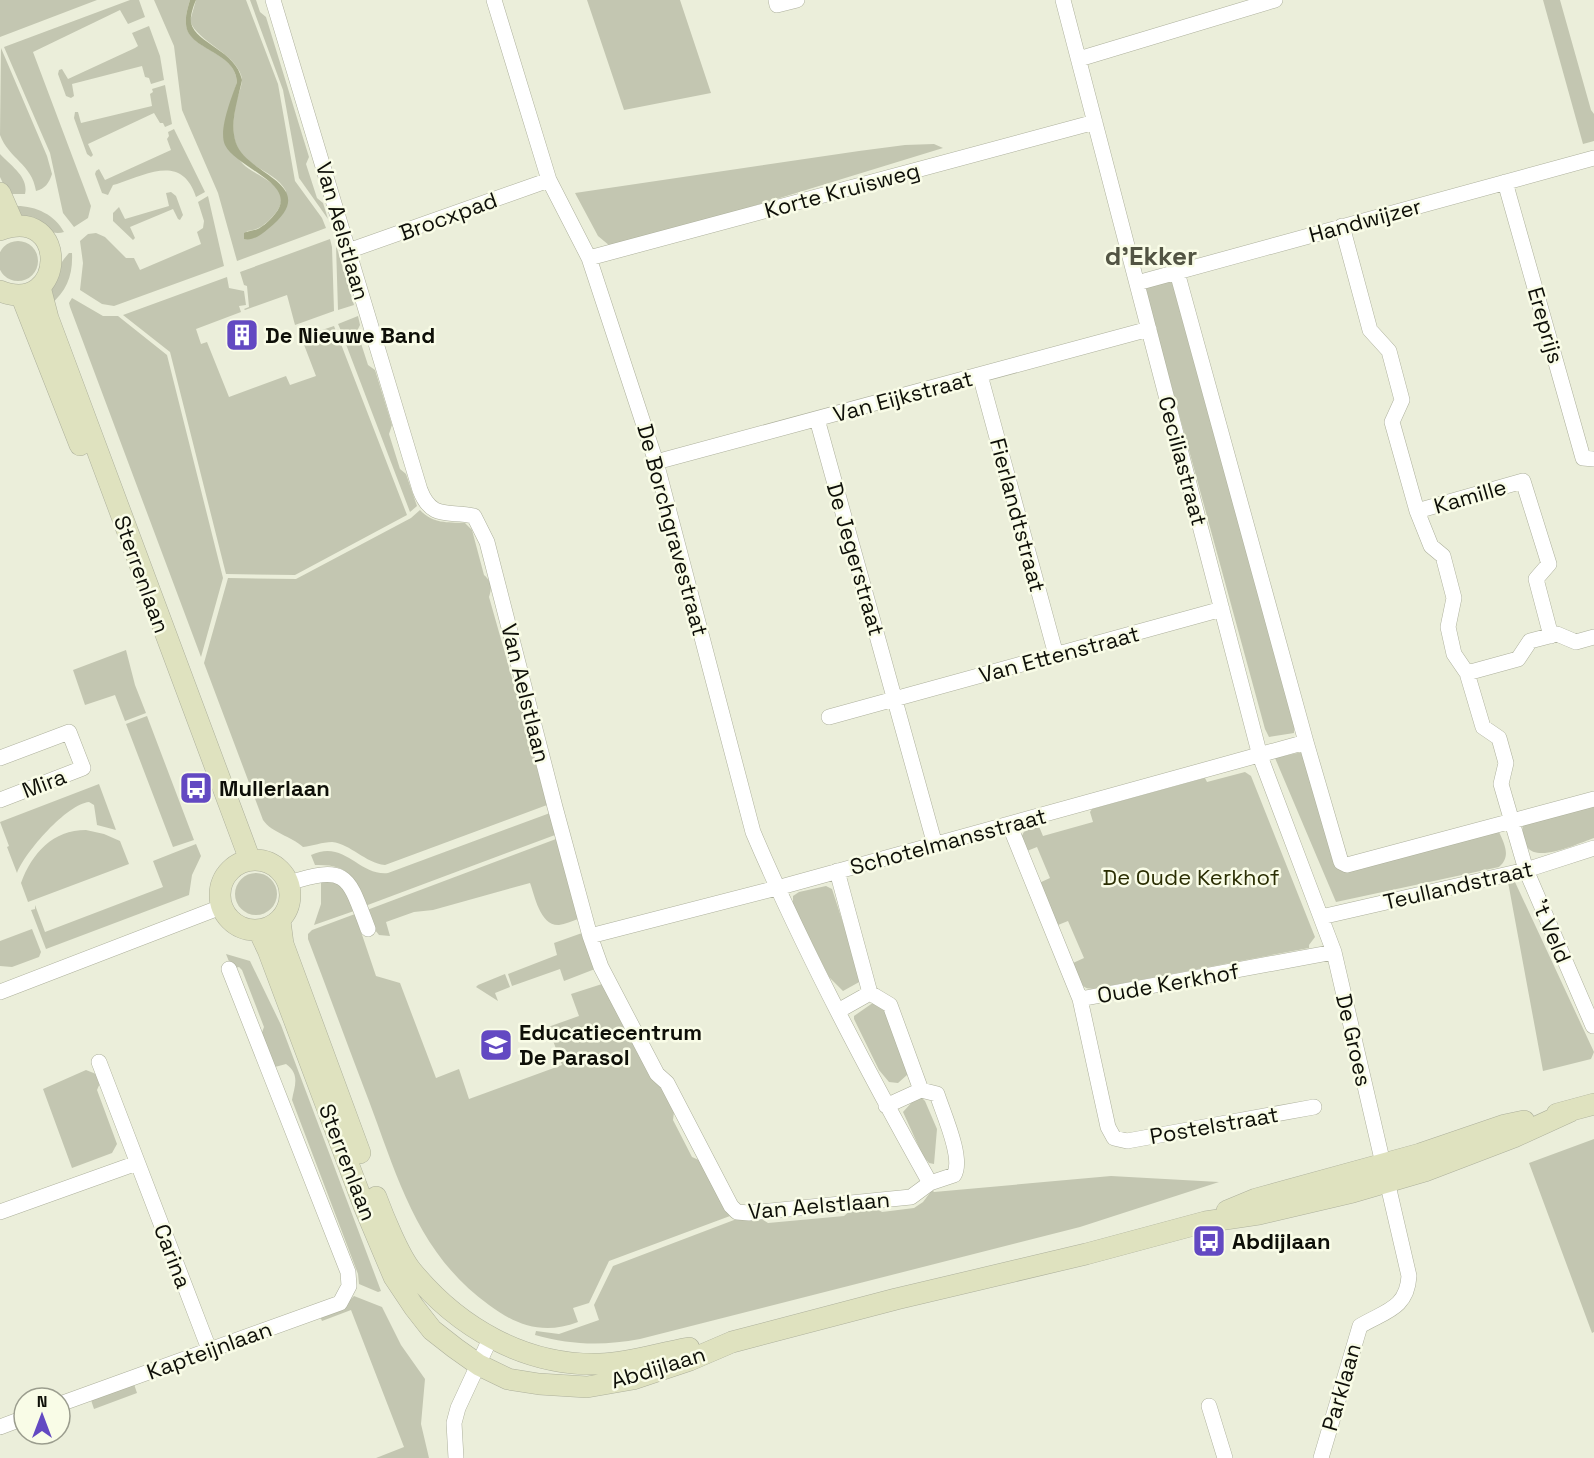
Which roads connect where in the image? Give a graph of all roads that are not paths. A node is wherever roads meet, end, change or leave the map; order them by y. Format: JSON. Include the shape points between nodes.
{"nodes":[{"id":1,"x":273,"y":0,"type":"edge"},
{"id":2,"x":494,"y":0,"type":"edge"},
{"id":3,"x":776,"y":0,"type":"edge"},
{"id":4,"x":796,"y":0,"type":"edge"},
{"id":5,"x":1063,"y":0,"type":"edge"},
{"id":6,"x":1265,"y":2,"type":"edge"},
{"id":7,"x":1079,"y":59,"type":"junction"},
{"id":8,"x":1095,"y":122,"type":"junction"},
{"id":9,"x":1594,"y":158,"type":"edge"},
{"id":10,"x":549,"y":180,"type":"junction"},
{"id":11,"x":1505,"y":182,"type":"junction"},
{"id":12,"x":0,"y":193,"type":"edge"},
{"id":13,"x":1342,"y":226,"type":"junction"},
{"id":14,"x":7,"y":227,"type":"edge"},
{"id":15,"x":348,"y":251,"type":"junction"},
{"id":16,"x":589,"y":258,"type":"junction"},
{"id":17,"x":1177,"y":272,"type":"junction"},
{"id":18,"x":1137,"y":283,"type":"junction"},
{"id":19,"x":40,"y":287,"type":"junction"},
{"id":20,"x":0,"y":291,"type":"edge"},
{"id":21,"x":21,"y":296,"type":"junction"},
{"id":22,"x":1149,"y":329,"type":"junction"},
{"id":23,"x":980,"y":375,"type":"junction"},
{"id":24,"x":817,"y":419,"type":"junction"},
{"id":25,"x":1594,"y":459,"type":"edge"},
{"id":26,"x":656,"y":462,"type":"junction"},
{"id":27,"x":1417,"y":511,"type":"junction"},
{"id":28,"x":1222,"y":609,"type":"junction"},
{"id":29,"x":1551,"y":636,"type":"junction"},
{"id":30,"x":1594,"y":637,"type":"edge"},
{"id":31,"x":1056,"y":655,"type":"junction"},
{"id":32,"x":1467,"y":673,"type":"junction"},
{"id":33,"x":895,"y":698,"type":"junction"},
{"id":34,"x":829,"y":717,"type":"dead end"},
{"id":35,"x":1306,"y":742,"type":"junction"},
{"id":36,"x":1260,"y":756,"type":"junction"},
{"id":37,"x":0,"y":758,"type":"edge"},
{"id":38,"x":1594,"y":799,"type":"edge"},
{"id":39,"x":0,"y":800,"type":"edge"},
{"id":40,"x":1511,"y":822,"type":"junction"},
{"id":41,"x":1010,"y":824,"type":"junction"},
{"id":42,"x":935,"y":844,"type":"junction"},
{"id":43,"x":1594,"y":848,"type":"edge"},
{"id":44,"x":244,"y":862,"type":"junction"},
{"id":45,"x":1341,"y":862,"type":"joint"},
{"id":46,"x":1526,"y":870,"type":"junction"},
{"id":47,"x":837,"y":871,"type":"junction"},
{"id":48,"x":289,"y":883,"type":"junction"},
{"id":49,"x":777,"y":888,"type":"junction"},
{"id":50,"x":222,"y":907,"type":"junction"},
{"id":51,"x":1321,"y":917,"type":"junction"},
{"id":52,"x":280,"y":921,"type":"junction"},
{"id":53,"x":368,"y":929,"type":"dead end"},
{"id":54,"x":259,"y":931,"type":"junction"},
{"id":55,"x":590,"y":936,"type":"junction"},
{"id":56,"x":1334,"y":952,"type":"junction"},
{"id":57,"x":229,"y":969,"type":"dead end"},
{"id":58,"x":0,"y":992,"type":"edge"},
{"id":59,"x":870,"y":993,"type":"junction"},
{"id":60,"x":1080,"y":999,"type":"junction"},
{"id":61,"x":838,"y":1011,"type":"junction"},
{"id":62,"x":1593,"y":1026,"type":"edge"},
{"id":63,"x":99,"y":1062,"type":"dead end"},
{"id":64,"x":921,"y":1090,"type":"junction"},
{"id":65,"x":1594,"y":1104,"type":"edge"},
{"id":66,"x":886,"y":1106,"type":"junction"},
{"id":67,"x":1314,"y":1107,"type":"dead end"},
{"id":68,"x":137,"y":1163,"type":"junction"},
{"id":69,"x":1386,"y":1173,"type":"junction"},
{"id":70,"x":930,"y":1183,"type":"junction"},
{"id":71,"x":0,"y":1212,"type":"edge"},
{"id":72,"x":350,"y":1286,"type":"joint"},
{"id":73,"x":490,"y":1339,"type":"junction"},
{"id":74,"x":732,"y":1342,"type":"junction"},
{"id":75,"x":209,"y":1349,"type":"junction"},
{"id":76,"x":479,"y":1365,"type":"junction"},
{"id":77,"x":72,"y":1400,"type":"edge"},
{"id":78,"x":1209,"y":1406,"type":"dead end"},
{"id":79,"x":456,"y":1458,"type":"edge"},
{"id":80,"x":1225,"y":1458,"type":"edge"},
{"id":81,"x":1321,"y":1458,"type":"edge"}],
"edges":[{"from":1,"to":15,"type":"street","name":"Van Aelstlaan"},
{"from":2,"to":10,"type":"street","name":"De Borchgravestraat"},
{"from":3,"to":4,"type":"street","via":[[777,5]]},
{"from":5,"to":7,"type":"street","name":"Ceciliastraat"},
{"from":6,"to":7,"type":"street"},
{"from":7,"to":8,"type":"street","name":"Ceciliastraat"},
{"from":8,"to":16,"type":"street","name":"Korte Kruisweg"},
{"from":8,"to":18,"type":"street","name":"Ceciliastraat"},
{"from":9,"to":11,"type":"street","name":"Handwijzer"},
{"from":10,"to":15,"type":"street","name":"Brocxpad"},
{"from":10,"to":16,"type":"street","name":"De Borchgravestraat"},
{"from":11,"to":13,"type":"street","name":"Handwijzer"},
{"from":11,"to":25,"type":"street","name":"Ereprijs","via":[[1583,458]]},
{"from":12,"to":14,"type":"street"},
{"from":13,"to":17,"type":"street","name":"Handwijzer"},
{"from":13,"to":27,"type":"street","name":"'t Veld","via":[[1370,330],[1389,351],[1402,400],[1392,422]]},
{"from":14,"to":19,"type":"street","via":[[34,229],[50,247],[52,269]]},
{"from":15,"to":55,"type":"street","name":"Van Aelstlaan","via":[[425,503],[438,512],[474,516],[488,542]]},
{"from":16,"to":26,"type":"street","name":"De Borchgravestraat"},
{"from":17,"to":18,"type":"street","name":"Handwijzer"},
{"from":17,"to":35,"type":"street","name":"Ceciliastraat"},
{"from":18,"to":22,"type":"street","name":"Ceciliastraat"},
{"from":19,"to":21,"type":"street"},
{"from":19,"to":44,"type":"street","name":"Sterrenlaan"},
{"from":20,"to":21,"type":"street"},
{"from":21,"to":44,"type":"street","name":"Sterrenlaan"},
{"from":22,"to":23,"type":"street","name":"Van Eijkstraat"},
{"from":22,"to":28,"type":"street","name":"Ceciliastraat"},
{"from":23,"to":24,"type":"street","name":"Van Eijkstraat"},
{"from":23,"to":31,"type":"street","name":"Fierlandtstraat"},
{"from":24,"to":26,"type":"street","name":"Van Eijkstraat"},
{"from":24,"to":33,"type":"street","name":"De Jegerstraat"},
{"from":26,"to":49,"type":"street","name":"De Borchgravestraat","via":[[753,832]]},
{"from":27,"to":29,"type":"street","name":"Kamille","via":[[1523,481],[1549,564],[1536,579]]},
{"from":27,"to":32,"type":"street","name":"'t Veld","via":[[1431,546],[1443,556],[1454,598],[1448,627],[1454,654]]},
{"from":28,"to":31,"type":"street","name":"Van Ettenstraat"},
{"from":28,"to":36,"type":"street","name":"Ceciliastraat"},
{"from":29,"to":30,"type":"street","via":[[1557,634],[1576,642]]},
{"from":29,"to":32,"type":"street","via":[[1530,641],[1518,659]]},
{"from":31,"to":33,"type":"street","name":"Van Ettenstraat"},
{"from":32,"to":40,"type":"street","name":"'t Veld","via":[[1483,727],[1499,738],[1502,746],[1506,762],[1501,784]]},
{"from":33,"to":34,"type":"street"},
{"from":33,"to":42,"type":"street","name":"De Jegerstraat"},
{"from":35,"to":36,"type":"street","name":"Schotelmansstraat"},
{"from":35,"to":45,"type":"street","name":"Ceciliastraat"},
{"from":36,"to":41,"type":"street","name":"Schotelmansstraat"},
{"from":36,"to":51,"type":"street","name":"Ceciliastraat"},
{"from":37,"to":39,"type":"street","name":"Mira","via":[[69,732],[83,768]]},
{"from":38,"to":40,"type":"street","name":"Teullandstraat"},
{"from":40,"to":45,"type":"street","name":"Teullandstraat","via":[[1347,864]]},
{"from":40,"to":46,"type":"street","name":"'t Veld"},
{"from":41,"to":42,"type":"street","name":"Schotelmansstraat"},
{"from":41,"to":60,"type":"street","name":"Oude Kerkhof"},
{"from":42,"to":47,"type":"street","name":"Schotelmansstraat"},
{"from":43,"to":46,"type":"street","name":"Teullandstraat"},
{"from":44,"to":48,"type":"street","via":[[262,860],[273,864]]},
{"from":44,"to":50,"type":"street","via":[[230,870],[222,883]]},
{"from":46,"to":51,"type":"street","name":"Teullandstraat"},
{"from":46,"to":62,"type":"street","name":"'t Veld"},
{"from":47,"to":49,"type":"street","name":"Schotelmansstraat"},
{"from":47,"to":59,"type":"street"},
{"from":48,"to":52,"type":"street","via":[[289,907]]},
{"from":48,"to":53,"type":"street","via":[[316,874],[341,876],[351,885]]},
{"from":49,"to":55,"type":"street","name":"Schotelmansstraat"},
{"from":49,"to":61,"type":"street","name":"De Borchgravestraat"},
{"from":50,"to":54,"type":"street","via":[[236,926]]},
{"from":50,"to":58,"type":"street"},
{"from":51,"to":56,"type":"street","name":"De Groes"},
{"from":52,"to":54,"type":"street"},
{"from":52,"to":73,"type":"street","name":"Sterrenlaan","via":[[283,944],[368,1177],[400,1250],[410,1269],[440,1301]]},
{"from":54,"to":76,"type":"street","name":"Sterrenlaan","via":[[394,1277],[432,1329]]},
{"from":55,"to":70,"type":"street","name":"Van Aelstlaan","via":[[601,967],[657,1074],[667,1083],[737,1212],[911,1197]]},
{"from":56,"to":60,"type":"street","name":"Oude Kerkhof"},
{"from":56,"to":69,"type":"street","name":"De Groes"},
{"from":57,"to":72,"type":"street","name":"Sterrenlaan","via":[[348,1272]]},
{"from":59,"to":61,"type":"street"},
{"from":59,"to":64,"type":"street","via":[[890,1005]]},
{"from":60,"to":67,"type":"street","name":"Postelstraat","via":[[1108,1127],[1114,1138],[1127,1141]]},
{"from":61,"to":66,"type":"street","name":"De Borchgravestraat"},
{"from":63,"to":68,"type":"street","name":"Carina"},
{"from":64,"to":66,"type":"street"},
{"from":64,"to":70,"type":"street","via":[[937,1094],[957,1156],[958,1170],[954,1176]]},
{"from":65,"to":69,"type":"street","name":"Abdijlaan","via":[[1505,1125],[1420,1154]]},
{"from":66,"to":70,"type":"street","name":"De Borchgravestraat"},
{"from":68,"to":71,"type":"street"},
{"from":68,"to":75,"type":"street","name":"Carina"},
{"from":69,"to":74,"type":"street","name":"Abdijlaan","via":[[1256,1199],[1205,1222]]},
{"from":69,"to":81,"type":"street","name":"Parklaan","via":[[1409,1276],[1408,1289],[1390,1311],[1360,1326]]},
{"from":72,"to":75,"type":"street","name":"Kapteijnlaan","via":[[340,1303]]},
{"from":73,"to":74,"type":"street","name":"Abdijlaan","via":[[517,1351],[559,1361],[599,1364]]},
{"from":73,"to":76,"type":"street"},
{"from":74,"to":76,"type":"street","name":"Abdijlaan","via":[[633,1379],[587,1387],[508,1379]]},
{"from":75,"to":77,"type":"street","name":"Kapteijnlaan"},
{"from":76,"to":79,"type":"street","via":[[454,1423]]},
{"from":78,"to":80,"type":"street"}]}
